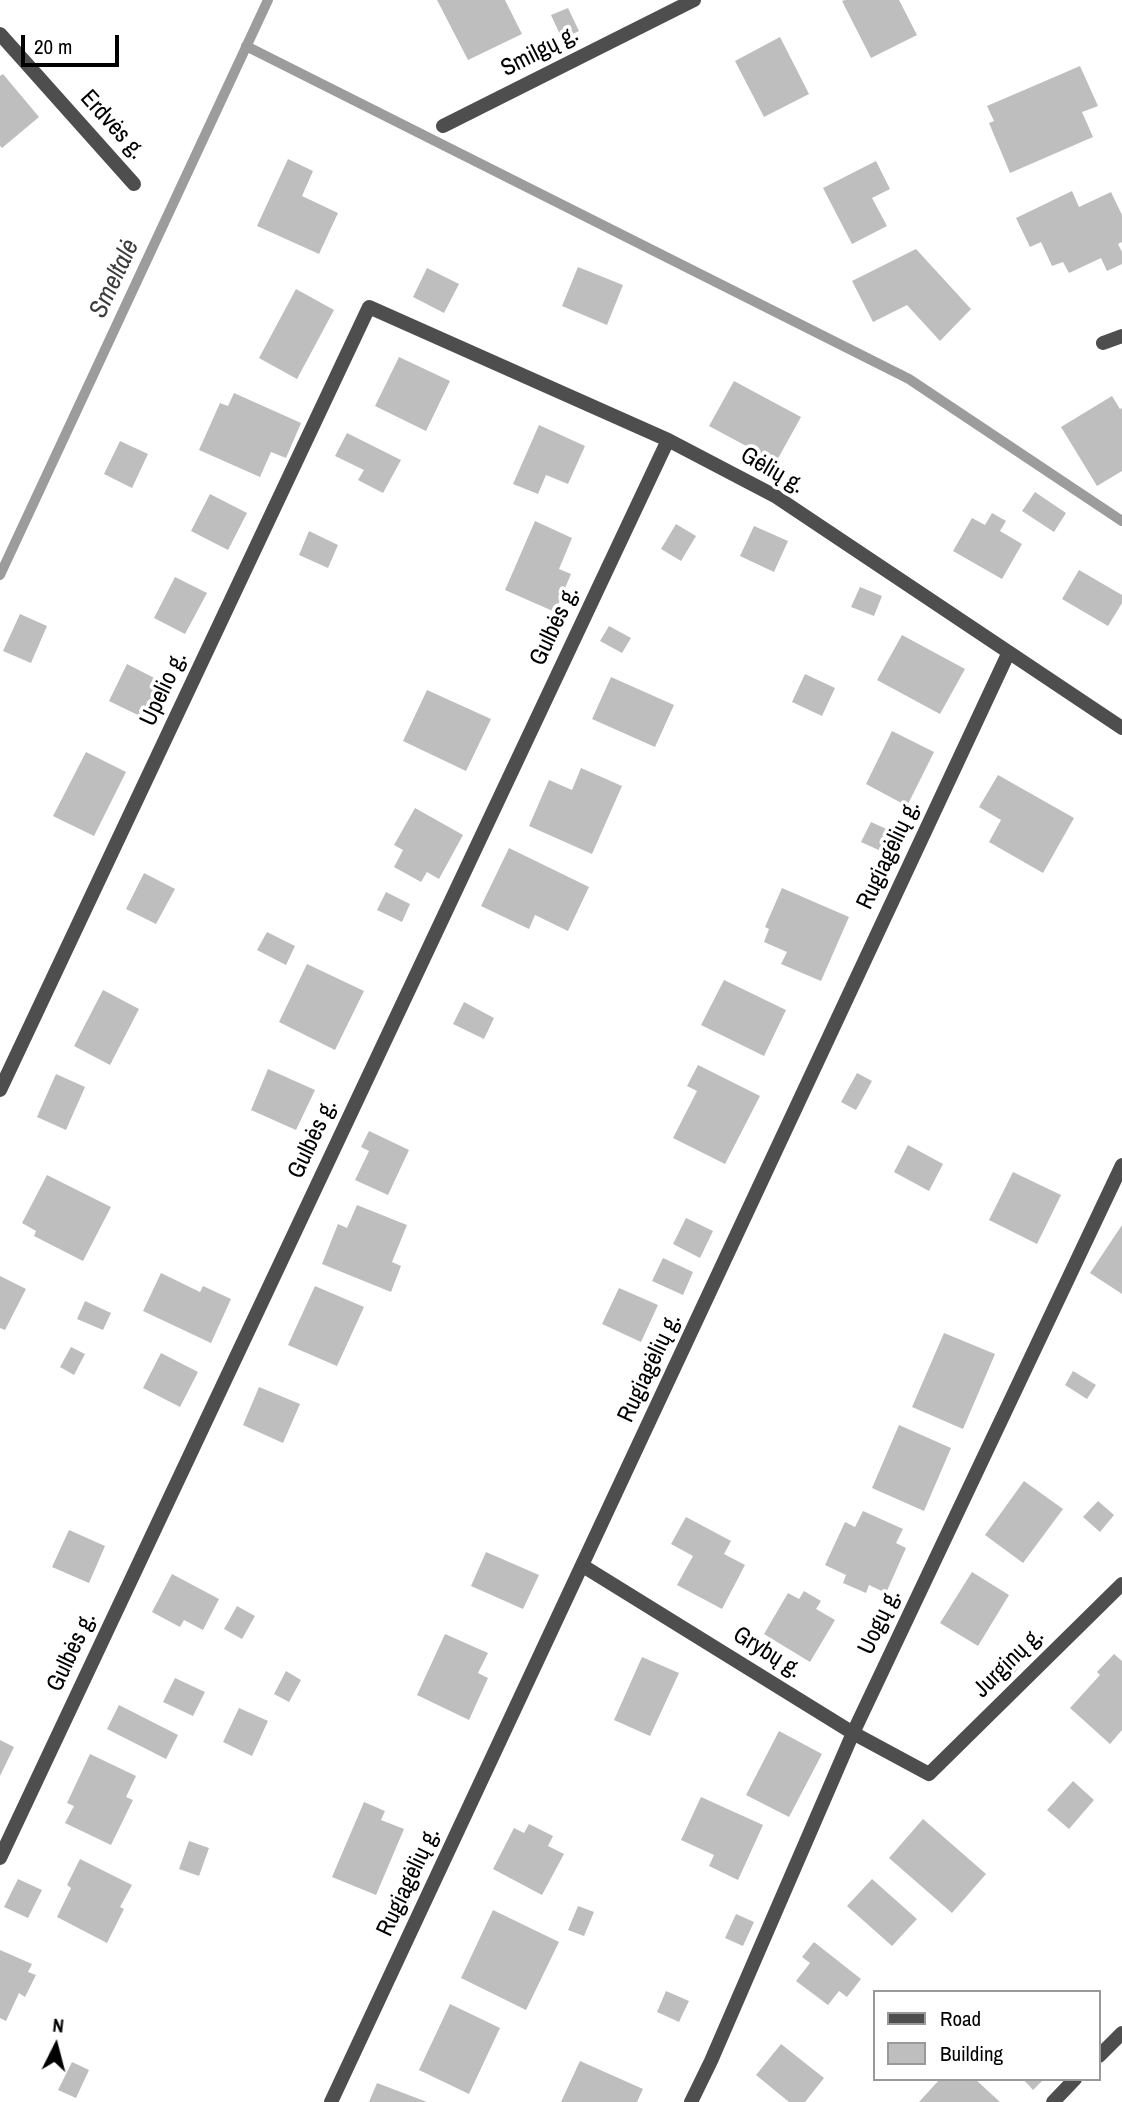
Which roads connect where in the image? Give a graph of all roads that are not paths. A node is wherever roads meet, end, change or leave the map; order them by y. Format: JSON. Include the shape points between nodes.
{"nodes":[{"id":1,"x":694,"y":0,"type":"edge"},
{"id":2,"x":0,"y":34,"type":"edge"},
{"id":3,"x":443,"y":126,"type":"dead end"},
{"id":4,"x":134,"y":184,"type":"dead end"},
{"id":5,"x":369,"y":307,"type":"joint"},
{"id":6,"x":1122,"y":336,"type":"edge"},
{"id":7,"x":1102,"y":344,"type":"dead end"},
{"id":8,"x":668,"y":440,"type":"junction"},
{"id":9,"x":1008,"y":654,"type":"junction"},
{"id":10,"x":1122,"y":728,"type":"edge"},
{"id":11,"x":0,"y":1090,"type":"edge"},
{"id":12,"x":1122,"y":1165,"type":"edge"},
{"id":13,"x":583,"y":1566,"type":"junction"},
{"id":14,"x":1122,"y":1584,"type":"edge"},
{"id":15,"x":853,"y":1733,"type":"junction"},
{"id":16,"x":929,"y":1774,"type":"joint"},
{"id":17,"x":0,"y":1858,"type":"edge"},
{"id":18,"x":1122,"y":2033,"type":"edge"},
{"id":19,"x":1101,"y":2054,"type":"edge"},
{"id":20,"x":1073,"y":2081,"type":"edge"},
{"id":21,"x":331,"y":2102,"type":"edge"},
{"id":22,"x":691,"y":2102,"type":"edge"},
{"id":23,"x":1053,"y":2102,"type":"edge"}],
"edges":[{"from":1,"to":3,"type":"street","name":"Smilgų g."},
{"from":2,"to":4,"type":"street","name":"Erdvės g."},
{"from":5,"to":8,"type":"street","name":"Gėlių g."},
{"from":5,"to":11,"type":"street","name":"Upelio g."},
{"from":6,"to":7,"type":"street"},
{"from":8,"to":9,"type":"street","name":"Gėlių g.","via":[[775,496]]},
{"from":8,"to":17,"type":"street","name":"Gulbės g."},
{"from":9,"to":10,"type":"street","name":"Gėlių g."},
{"from":9,"to":13,"type":"street","name":"Rugiagėlių g."},
{"from":12,"to":15,"type":"street","name":"Uogų g."},
{"from":13,"to":15,"type":"street","name":"Grybų g."},
{"from":13,"to":21,"type":"street","name":"Rugiagėlių g."},
{"from":14,"to":16,"type":"street","name":"Jurginų g."},
{"from":15,"to":16,"type":"street","name":"Grybų g."},
{"from":15,"to":22,"type":"street","name":"Uogų g."},
{"from":18,"to":19,"type":"street"},
{"from":20,"to":23,"type":"street"}]}
